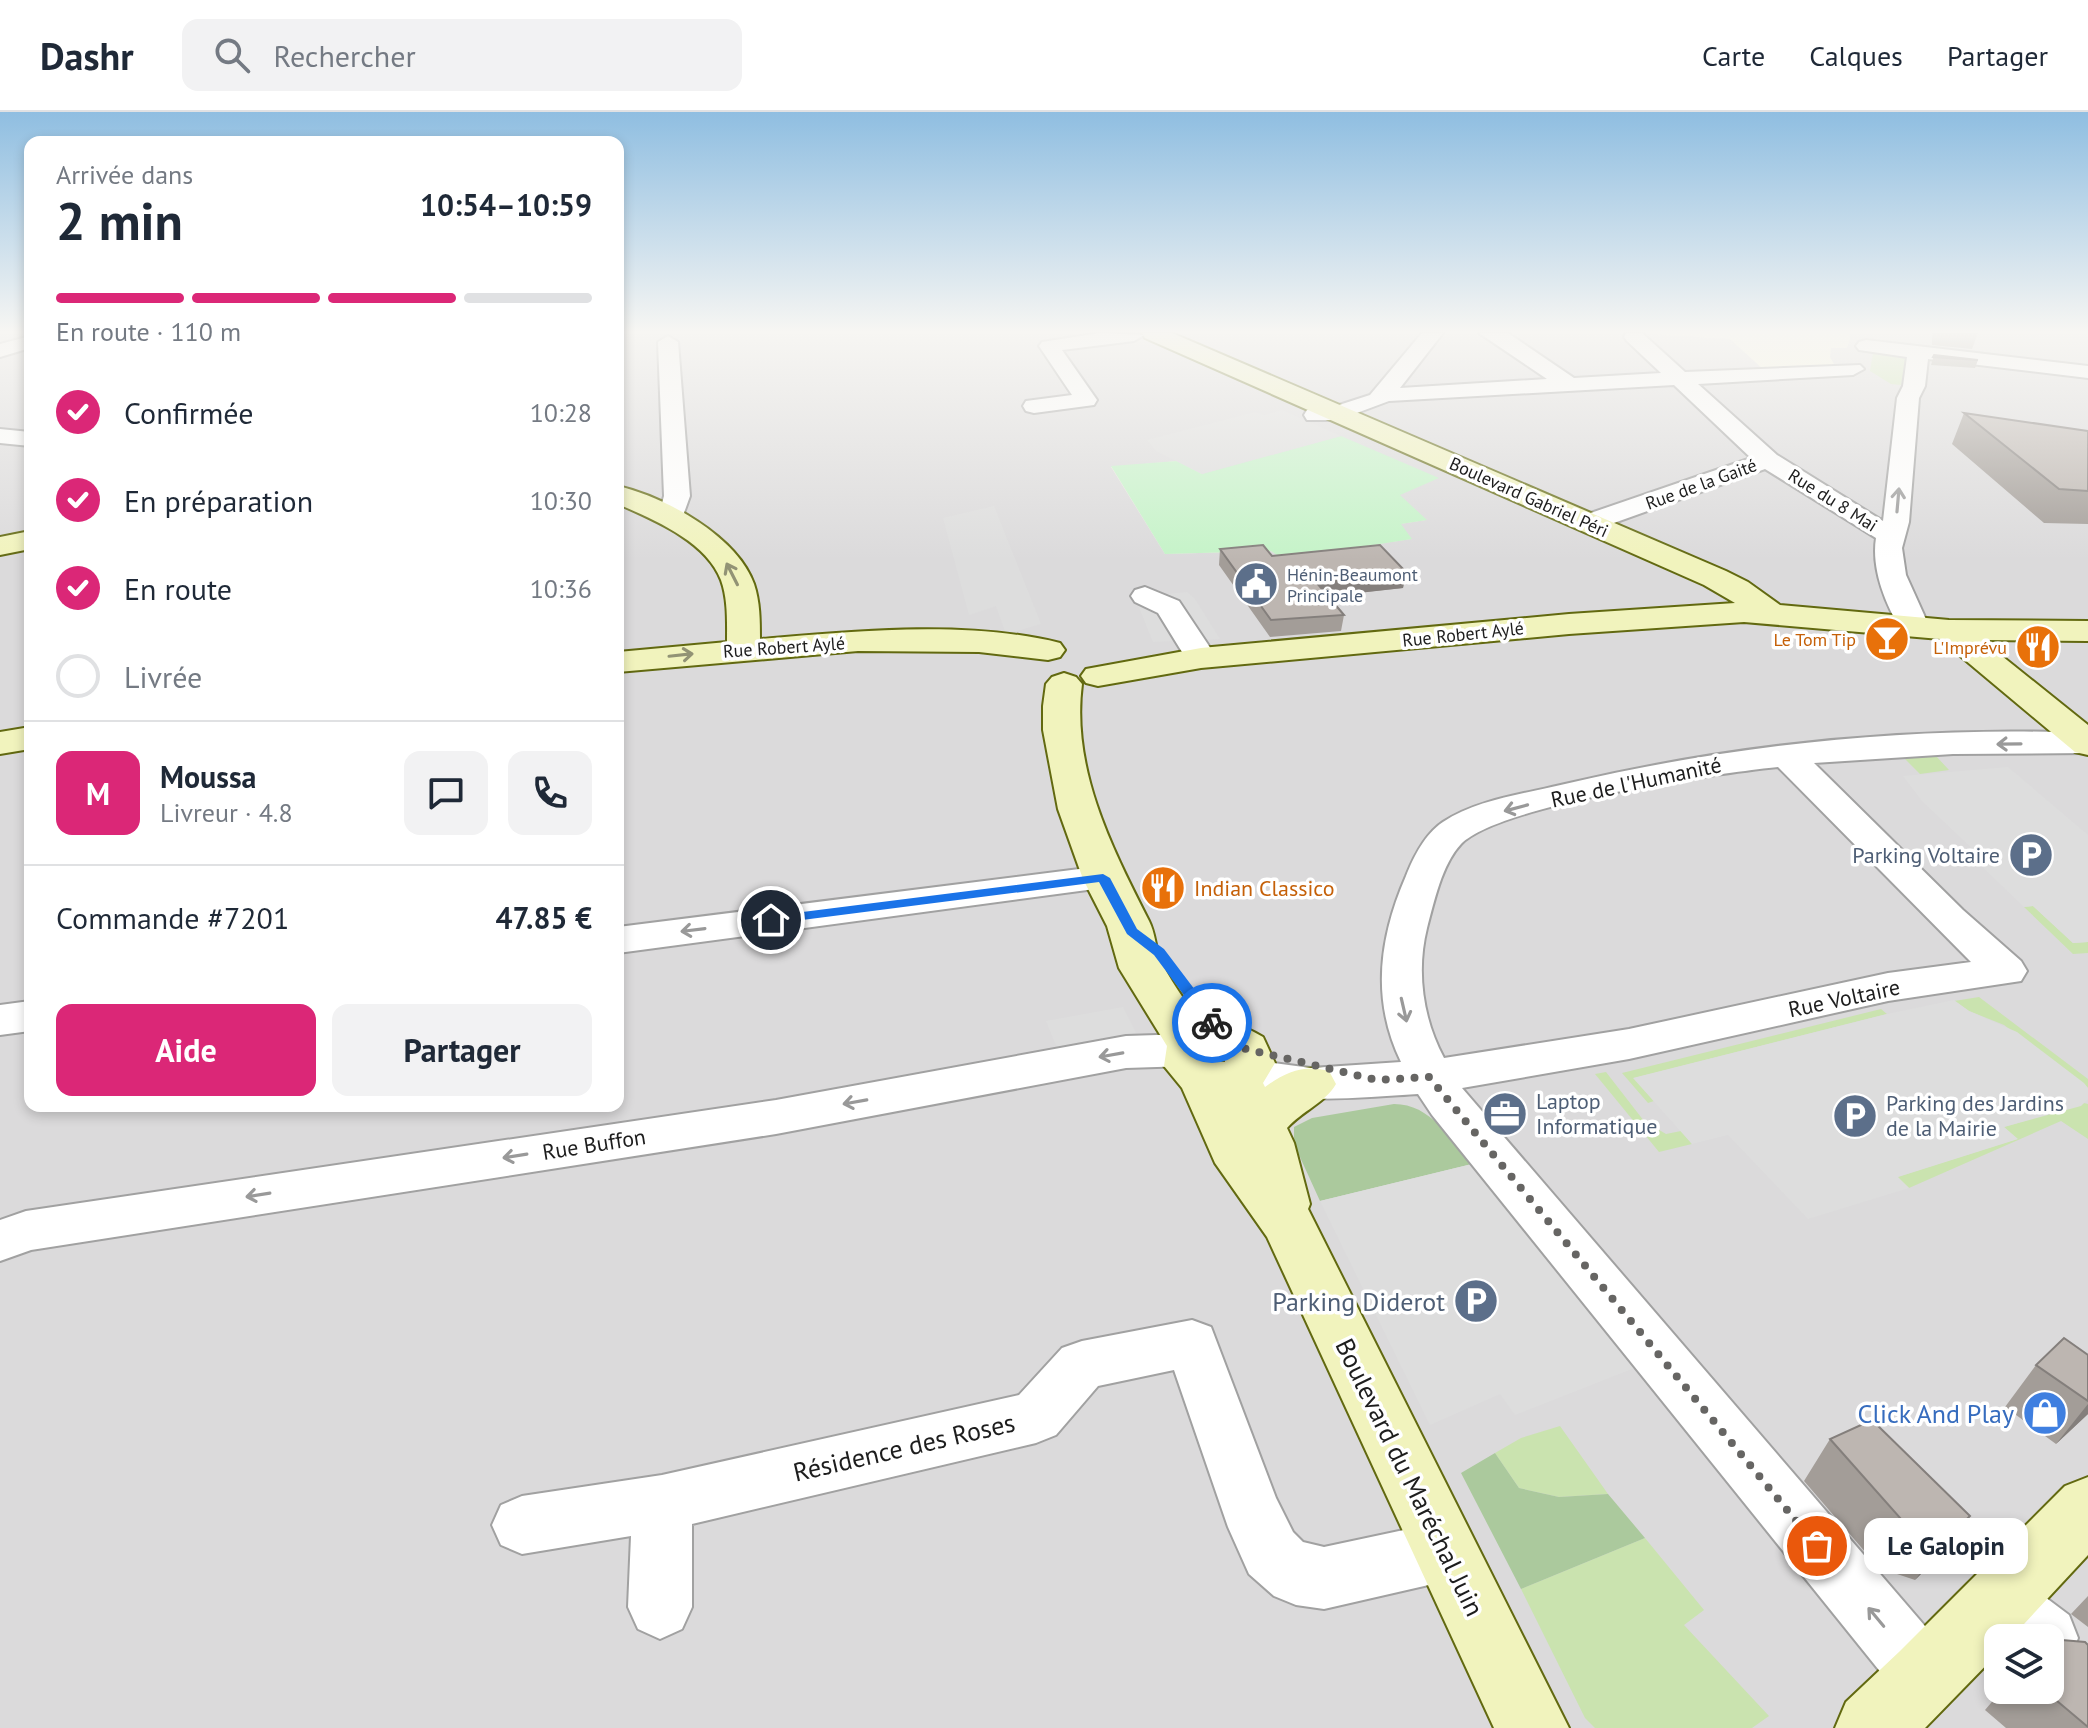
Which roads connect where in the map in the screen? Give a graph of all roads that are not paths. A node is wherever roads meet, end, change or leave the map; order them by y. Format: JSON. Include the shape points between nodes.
{"nodes":[{"id":1,"x":672,"y":408,"type":"edge"},
{"id":2,"x":1314,"y":408,"type":"edge"},
{"id":3,"x":1350,"y":408,"type":"edge"},
{"id":4,"x":1713,"y":408,"type":"edge"},
{"id":5,"x":1890,"y":408,"type":"edge"},
{"id":6,"x":1327,"y":414,"type":"junction"},
{"id":7,"x":0,"y":436,"type":"edge"},
{"id":8,"x":24,"y":438,"type":"edge"},
{"id":9,"x":1768,"y":460,"type":"junction"},
{"id":10,"x":624,"y":497,"type":"edge"},
{"id":11,"x":671,"y":518,"type":"junction"},
{"id":12,"x":1588,"y":523,"type":"junction"},
{"id":13,"x":1889,"y":534,"type":"junction"},
{"id":14,"x":24,"y":541,"type":"edge"},
{"id":15,"x":0,"y":546,"type":"edge"},
{"id":16,"x":1145,"y":596,"type":"dead end"},
{"id":17,"x":1768,"y":612,"type":"junction"},
{"id":18,"x":1725,"y":613,"type":"junction"},
{"id":19,"x":1914,"y":626,"type":"junction"},
{"id":20,"x":1949,"y":630,"type":"junction"},
{"id":21,"x":2088,"y":631,"type":"edge"},
{"id":22,"x":744,"y":650,"type":"junction"},
{"id":23,"x":1201,"y":658,"type":"junction"},
{"id":24,"x":624,"y":661,"type":"edge"},
{"id":25,"x":1066,"y":666,"type":"junction"},
{"id":26,"x":24,"y":739,"type":"edge"},
{"id":27,"x":0,"y":743,"type":"edge"},
{"id":28,"x":2088,"y":744,"type":"edge"},
{"id":29,"x":1785,"y":754,"type":"junction"},
{"id":30,"x":1103,"y":878,"type":"junction"},
{"id":31,"x":624,"y":939,"type":"edge"},
{"id":32,"x":24,"y":1017,"type":"edge"},
{"id":33,"x":0,"y":1020,"type":"edge"},
{"id":34,"x":1219,"y":1059,"type":"junction"},
{"id":35,"x":1403,"y":1078,"type":"junction"},
{"id":36,"x":1311,"y":1084,"type":"junction"},
{"id":37,"x":1260,"y":1126,"type":"junction"},
{"id":38,"x":1289,"y":1226,"type":"junction"},
{"id":39,"x":0,"y":1241,"type":"edge"},
{"id":40,"x":662,"y":1503,"type":"junction"},
{"id":41,"x":2088,"y":1508,"type":"edge"},
{"id":42,"x":522,"y":1525,"type":"dead end"},
{"id":43,"x":1446,"y":1551,"type":"junction"},
{"id":44,"x":660,"y":1607,"type":"dead end"},
{"id":45,"x":2033,"y":1624,"type":"edge"},
{"id":46,"x":1984,"y":1650,"type":"edge"},
{"id":47,"x":2064,"y":1653,"type":"edge"},
{"id":48,"x":2088,"y":1672,"type":"edge"},
{"id":49,"x":1926,"y":1677,"type":"junction"},
{"id":50,"x":1532,"y":1728,"type":"edge"},
{"id":51,"x":1872,"y":1728,"type":"edge"}],
"edges":[{"from":1,"to":11,"type":"street","via":[[677,496]]},
{"from":2,"to":6,"type":"main road","name":"Boulevard Gabriel Péri"},
{"from":3,"to":6,"type":"street"},
{"from":4,"to":9,"type":"street","name":"Rue du 8 Mai"},
{"from":13,"to":5,"type":"street","one_way":true,"via":[[1896,522]]},
{"from":6,"to":12,"type":"main road","name":"Boulevard Gabriel Péri"},
{"from":6,"to":18,"type":"main road","name":"Boulevard Gabriel Péri","via":[[1698,585],[1714,594]]},
{"from":7,"to":8,"type":"street"},
{"from":9,"to":12,"type":"street","name":"Rue de la Gaité"},
{"from":9,"to":13,"type":"street","name":"Rue du 8 Mai"},
{"from":10,"to":11,"type":"main road"},
{"from":22,"to":11,"type":"main road","one_way":true,"via":[[736,577],[719,554]]},
{"from":12,"to":17,"type":"main road","name":"Boulevard Gabriel Péri","via":[[1737,589]]},
{"from":13,"to":19,"type":"street","via":[[1891,576]]},
{"from":14,"to":15,"type":"main road"},
{"from":16,"to":23,"type":"street","via":[[1169,607]]},
{"from":17,"to":18,"type":"main road","name":"Rue Robert Aylé"},
{"from":17,"to":19,"type":"main road","name":"Rue Robert Aylé"},
{"from":18,"to":23,"type":"main road","name":"Rue Robert Aylé"},
{"from":19,"to":20,"type":"main road","name":"Rue Robert Aylé"},
{"from":20,"to":21,"type":"main road","name":"Rue Robert Aylé"},
{"from":20,"to":28,"type":"main road"},
{"from":24,"to":22,"type":"main road","name":"Rue Robert Aylé","one_way":true},
{"from":22,"to":25,"type":"main road","name":"Rue Robert Aylé","via":[[858,641],[950,644]]},
{"from":23,"to":25,"type":"main road","name":"Rue Robert Aylé","via":[[1162,667]]},
{"from":25,"to":30,"type":"main road","name":"Boulevard du Maréchal Juin","via":[[1060,712],[1069,768]]},
{"from":26,"to":27,"type":"main road"},
{"from":28,"to":29,"type":"street","name":"Rue de l'Humanité","one_way":true},
{"from":29,"to":35,"type":"street","name":"Rue de l'Humanité","one_way":true,"via":[[1586,789],[1500,812],[1445,838],[1413,903],[1399,969],[1405,1019],[1420,1061]]},
{"from":29,"to":35,"type":"street","name":"Rue Voltaire","via":[[2006,971],[1888,987],[1629,1044]]},
{"from":30,"to":31,"type":"street","one_way":true},
{"from":30,"to":34,"type":"main road","name":"Boulevard du Maréchal Juin","via":[[1131,931],[1137,958]]},
{"from":32,"to":33,"type":"street"},
{"from":34,"to":35,"type":"street","name":"Rue Voltaire"},
{"from":34,"to":36,"type":"street","name":"Rue Voltaire"},
{"from":34,"to":37,"type":"main road","name":"Boulevard du Maréchal Juin"},
{"from":34,"to":38,"type":"main road","name":"Boulevard du Maréchal Juin","via":[[1234,1149]]},
{"from":34,"to":39,"type":"street","name":"Rue Buffon","one_way":true,"via":[[1126,1052],[776,1117],[26,1231]]},
{"from":35,"to":36,"type":"street","name":"Rue Voltaire"},
{"from":49,"to":35,"type":"street","name":"Rue de l'Humanité","one_way":true},
{"from":36,"to":37,"type":"main road","via":[[1274,1105]]},
{"from":37,"to":38,"type":"main road","name":"Boulevard du Maréchal Juin"},
{"from":38,"to":43,"type":"main road","name":"Boulevard du Maréchal Juin"},
{"from":40,"to":42,"type":"street","name":"Résidence des Roses"},
{"from":40,"to":43,"type":"street","name":"Résidence des Roses","via":[[1036,1417],[1082,1365],[1192,1343],[1249,1507],[1281,1563],[1296,1574],[1324,1578]]},
{"from":40,"to":44,"type":"street"},
{"from":41,"to":45,"type":"main road"},
{"from":43,"to":50,"type":"main road","name":"Boulevard du Maréchal Juin"},
{"from":46,"to":49,"type":"main road"},
{"from":47,"to":48,"type":"street"},
{"from":49,"to":51,"type":"main road"}]}
